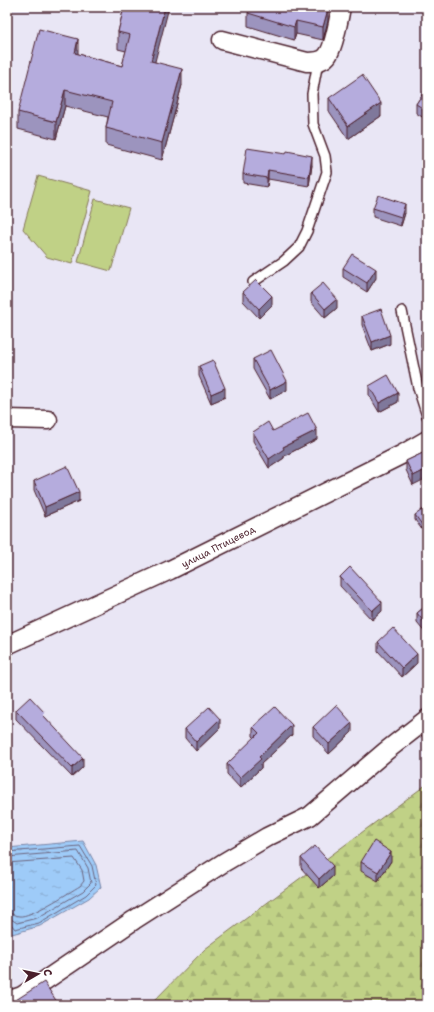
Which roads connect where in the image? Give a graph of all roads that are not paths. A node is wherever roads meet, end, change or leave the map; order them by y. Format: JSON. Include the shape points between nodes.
{"nodes":[{"id":1,"x":341,"y":7,"type":"edge"},
{"id":2,"x":222,"y":40,"type":"dead end"},
{"id":3,"x":318,"y":62,"type":"junction"},
{"id":4,"x":253,"y":282,"type":"edge"},
{"id":5,"x":402,"y":311,"type":"dead end"},
{"id":6,"x":427,"y":416,"type":"edge"},
{"id":7,"x":7,"y":419,"type":"edge"},
{"id":8,"x":48,"y":420,"type":"dead end"},
{"id":9,"x":427,"y":440,"type":"edge"},
{"id":10,"x":7,"y":645,"type":"edge"},
{"id":11,"x":427,"y":719,"type":"edge"},
{"id":12,"x":7,"y":1001,"type":"edge"}],
"edges":[{"from":1,"to":3,"type":"street","via":[[332,45],[327,56]]},
{"from":2,"to":3,"type":"street","via":[[307,62]]},
{"from":3,"to":4,"type":"lane","via":[[312,94],[313,124],[325,156],[326,172],[307,231],[299,247],[284,261]]},
{"from":5,"to":6,"type":"lane","via":[[418,388]]},
{"from":7,"to":8,"type":"street"},
{"from":9,"to":10,"type":"street","name":"улица Птицевод","via":[[170,570]]},
{"from":11,"to":12,"type":"street","via":[[310,816],[223,863],[22,996]]}]}
